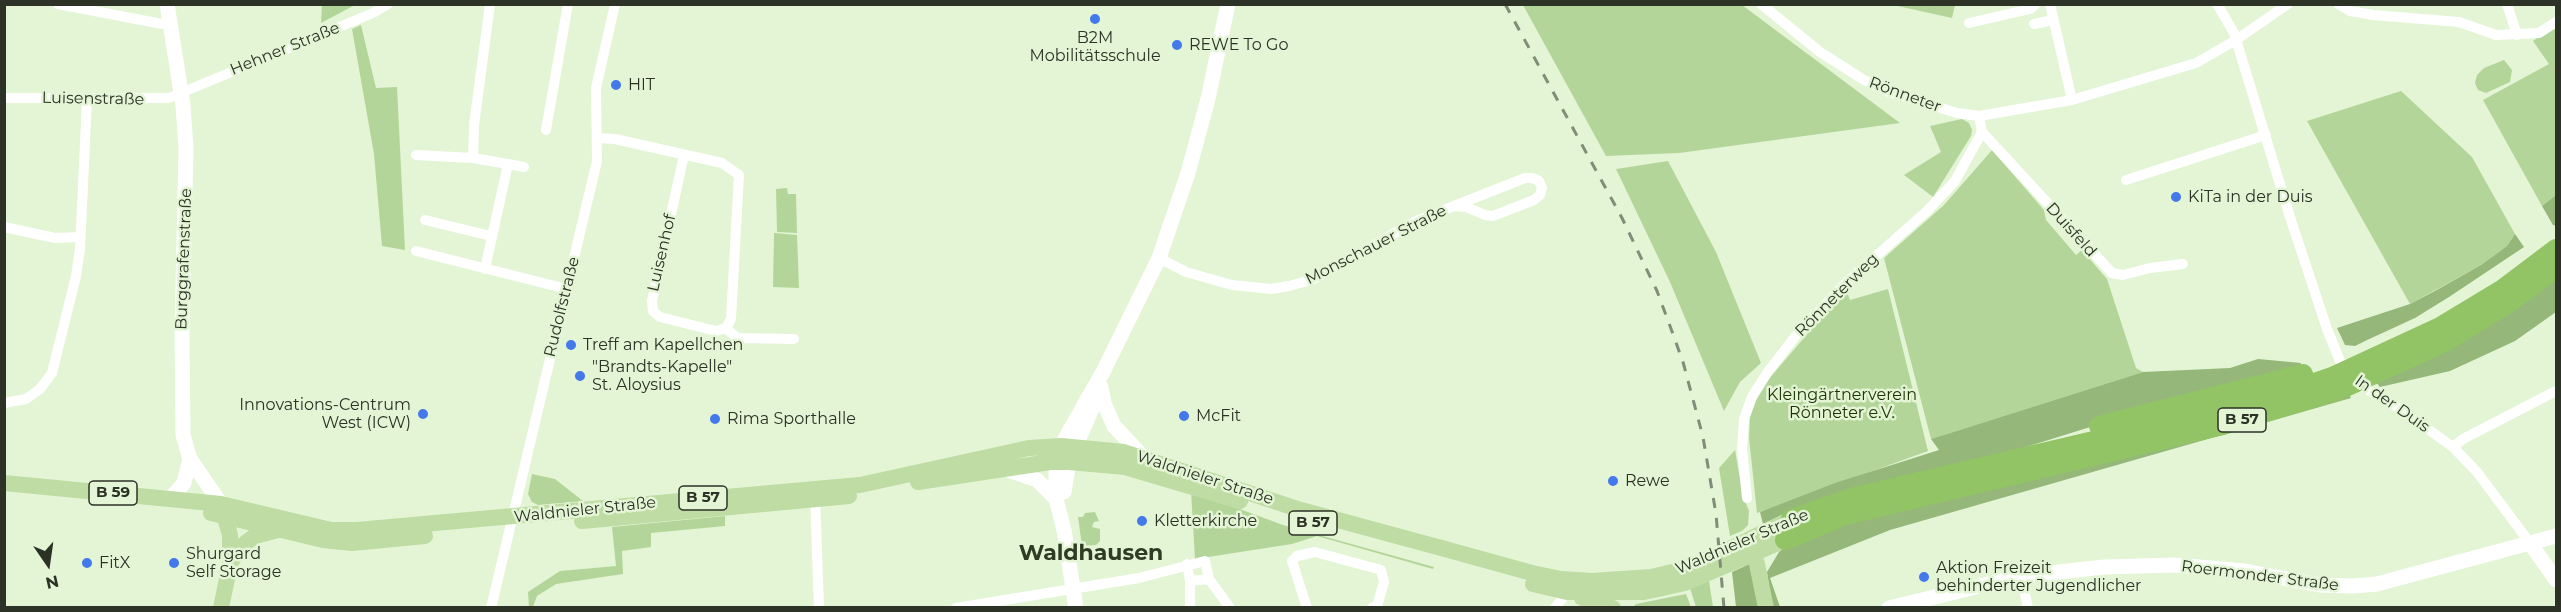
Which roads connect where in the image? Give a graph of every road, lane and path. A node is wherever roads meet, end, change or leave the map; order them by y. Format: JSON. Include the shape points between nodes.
{"nodes":[{"id":1,"x":58,"y":4,"type":"edge"},
{"id":2,"x":166,"y":4,"type":"edge"},
{"id":3,"x":388,"y":4,"type":"edge"},
{"id":4,"x":490,"y":4,"type":"edge"},
{"id":5,"x":568,"y":4,"type":"edge"},
{"id":6,"x":615,"y":4,"type":"edge"},
{"id":7,"x":1228,"y":4,"type":"edge"},
{"id":8,"x":1761,"y":4,"type":"edge"},
{"id":9,"x":2050,"y":4,"type":"edge"},
{"id":10,"x":2217,"y":4,"type":"edge"},
{"id":11,"x":2288,"y":4,"type":"edge"},
{"id":12,"x":2338,"y":4,"type":"edge"},
{"id":13,"x":2507,"y":4,"type":"edge"},
{"id":14,"x":2035,"y":5,"type":"edge"},
{"id":15,"x":2053,"y":20,"type":"junction"},
{"id":16,"x":170,"y":22,"type":"junction"},
{"id":17,"x":2556,"y":22,"type":"edge"},
{"id":18,"x":1969,"y":23,"type":"dead end"},
{"id":19,"x":2034,"y":24,"type":"dead end"},
{"id":20,"x":2517,"y":35,"type":"junction"},
{"id":21,"x":2236,"y":40,"type":"junction"},
{"id":22,"x":181,"y":93,"type":"junction"},
{"id":23,"x":4,"y":98,"type":"edge"},
{"id":24,"x":87,"y":100,"type":"junction"},
{"id":25,"x":2072,"y":100,"type":"junction"},
{"id":26,"x":1979,"y":116,"type":"junction"},
{"id":27,"x":546,"y":130,"type":"dead end"},
{"id":28,"x":1982,"y":132,"type":"junction"},
{"id":29,"x":2266,"y":135,"type":"junction"},
{"id":30,"x":598,"y":138,"type":"junction"},
{"id":31,"x":416,"y":155,"type":"dead end"},
{"id":32,"x":684,"y":155,"type":"junction"},
{"id":33,"x":473,"y":158,"type":"junction"},
{"id":34,"x":508,"y":164,"type":"junction"},
{"id":35,"x":524,"y":167,"type":"dead end"},
{"id":36,"x":2126,"y":180,"type":"dead end"},
{"id":37,"x":1454,"y":206,"type":"junction"},
{"id":38,"x":425,"y":220,"type":"dead end"},
{"id":39,"x":4,"y":227,"type":"edge"},
{"id":40,"x":490,"y":236,"type":"junction"},
{"id":41,"x":2556,"y":236,"type":"edge"},
{"id":42,"x":81,"y":237,"type":"junction"},
{"id":43,"x":2556,"y":249,"type":"edge"},
{"id":44,"x":416,"y":251,"type":"dead end"},
{"id":45,"x":1159,"y":258,"type":"junction"},
{"id":46,"x":2183,"y":264,"type":"dead end"},
{"id":47,"x":2556,"y":268,"type":"edge"},
{"id":48,"x":485,"y":269,"type":"junction"},
{"id":49,"x":567,"y":289,"type":"junction"},
{"id":50,"x":726,"y":328,"type":"junction"},
{"id":51,"x":794,"y":339,"type":"dead end"},
{"id":52,"x":2342,"y":363,"type":"junction"},
{"id":53,"x":1104,"y":370,"type":"junction"},
{"id":54,"x":1101,"y":387,"type":"junction"},
{"id":55,"x":2556,"y":391,"type":"edge"},
{"id":56,"x":4,"y":403,"type":"edge"},
{"id":57,"x":2453,"y":447,"type":"junction"},
{"id":58,"x":1066,"y":454,"type":"junction"},
{"id":59,"x":1144,"y":458,"type":"junction"},
{"id":60,"x":190,"y":459,"type":"junction"},
{"id":61,"x":2013,"y":459,"type":"junction"},
{"id":62,"x":1005,"y":469,"type":"junction"},
{"id":63,"x":4,"y":483,"type":"edge"},
{"id":64,"x":4,"y":491,"type":"edge"},
{"id":65,"x":815,"y":494,"type":"junction"},
{"id":66,"x":172,"y":497,"type":"junction"},
{"id":67,"x":1747,"y":498,"type":"dead end"},
{"id":68,"x":1056,"y":499,"type":"junction"},
{"id":69,"x":223,"y":510,"type":"junction"},
{"id":70,"x":1791,"y":519,"type":"joint"},
{"id":71,"x":510,"y":522,"type":"junction"},
{"id":72,"x":280,"y":530,"type":"junction"},
{"id":73,"x":1064,"y":530,"type":"junction"},
{"id":74,"x":2556,"y":536,"type":"edge"},
{"id":75,"x":1785,"y":540,"type":"junction"},
{"id":76,"x":2530,"y":543,"type":"junction"},
{"id":77,"x":1751,"y":547,"type":"junction"},
{"id":78,"x":230,"y":564,"type":"junction"},
{"id":79,"x":1187,"y":564,"type":"junction"},
{"id":80,"x":2022,"y":576,"type":"junction"},
{"id":81,"x":1760,"y":578,"type":"junction"},
{"id":82,"x":1209,"y":579,"type":"junction"},
{"id":83,"x":2556,"y":580,"type":"edge"},
{"id":84,"x":1190,"y":581,"type":"junction"},
{"id":85,"x":1073,"y":589,"type":"junction"},
{"id":86,"x":1567,"y":592,"type":"junction"},
{"id":87,"x":1375,"y":607,"type":"edge"},
{"id":88,"x":221,"y":608,"type":"edge"},
{"id":89,"x":491,"y":608,"type":"edge"},
{"id":90,"x":819,"y":608,"type":"edge"},
{"id":91,"x":957,"y":608,"type":"edge"},
{"id":92,"x":1076,"y":608,"type":"edge"},
{"id":93,"x":1190,"y":608,"type":"edge"},
{"id":94,"x":1230,"y":608,"type":"edge"},
{"id":95,"x":1307,"y":608,"type":"edge"},
{"id":96,"x":1556,"y":608,"type":"edge"},
{"id":97,"x":1613,"y":608,"type":"edge"},
{"id":98,"x":1766,"y":608,"type":"edge"},
{"id":99,"x":1889,"y":608,"type":"edge"},
{"id":100,"x":2028,"y":608,"type":"edge"}],
"edges":[{"from":1,"to":16,"type":"street","via":[[162,24]]},
{"from":2,"to":16,"type":"main road","name":"Burggrafenstraße"},
{"from":3,"to":22,"type":"street","name":"Hehner Straße"},
{"from":4,"to":33,"type":"street"},
{"from":5,"to":27,"type":"street"},
{"from":6,"to":30,"type":"street","name":"Rudolfstraße","via":[[596,88]]},
{"from":7,"to":45,"type":"main road","via":[[1188,173]]},
{"from":8,"to":26,"type":"street","name":"Rönneter","via":[[1820,52],[1864,80],[1900,96]]},
{"from":9,"to":15,"type":"street"},
{"from":10,"to":21,"type":"street","name":"In der Duis"},
{"from":11,"to":21,"type":"street","name":"Rönneter"},
{"from":12,"to":20,"type":"street","via":[[2350,11],[2373,15],[2459,22],[2496,35]]},
{"from":13,"to":20,"type":"street"},
{"from":14,"to":18,"type":"street"},
{"from":15,"to":19,"type":"street"},
{"from":15,"to":25,"type":"street"},
{"from":16,"to":22,"type":"main road","name":"Burggrafenstraße"},
{"from":17,"to":20,"type":"street","via":[[2539,33]]},
{"from":21,"to":25,"type":"street","name":"Rönneter","via":[[2196,63]]},
{"from":21,"to":29,"type":"street","name":"In der Duis"},
{"from":22,"to":24,"type":"street","name":"Luisenstraße","via":[[158,100]]},
{"from":22,"to":60,"type":"main road","name":"Burggrafenstraße","via":[[186,149],[183,435]]},
{"from":23,"to":24,"type":"street","name":"Luisenstraße"},
{"from":24,"to":42,"type":"street"},
{"from":25,"to":26,"type":"street","name":"Rönneter"},
{"from":26,"to":28,"type":"street"},
{"from":28,"to":46,"type":"street","name":"Duisfeld","via":[[2112,273],[2123,275]]},
{"from":28,"to":67,"type":"street","name":"Rönneterweg","via":[[1955,181],[1928,212],[1848,281],[1797,334],[1767,373],[1744,419],[1742,449]]},
{"from":29,"to":36,"type":"street"},
{"from":29,"to":52,"type":"street","name":"In der Duis","via":[[2323,319]]},
{"from":30,"to":32,"type":"street"},
{"from":30,"to":49,"type":"street","name":"Rudolfstraße","via":[[597,160]]},
{"from":31,"to":33,"type":"street"},
{"from":32,"to":50,"type":"street","via":[[722,163],[739,175],[731,320]]},
{"from":32,"to":50,"type":"street","name":"Luisenhof","via":[[653,311],[660,317],[716,331]]},
{"from":33,"to":34,"type":"street"},
{"from":34,"to":35,"type":"street"},
{"from":34,"to":40,"type":"street"},
{"from":37,"to":37,"type":"street","name":"Monschauer Straße","via":[[1525,178],[1539,181],[1542,188],[1534,201],[1493,216]]},
{"from":37,"to":45,"type":"street","name":"Monschauer Straße","via":[[1414,222],[1311,280],[1289,286],[1271,289],[1232,285],[1186,272]]},
{"from":38,"to":40,"type":"street"},
{"from":39,"to":42,"type":"street","via":[[55,238]]},
{"from":40,"to":48,"type":"street"},
{"from":41,"to":52,"type":"highway","via":[[2500,279]]},
{"from":42,"to":56,"type":"street","via":[[76,276],[52,373],[26,399]]},
{"from":43,"to":61,"type":"highway","name":"Waldnieler Straße","number":"B 57","via":[[2503,289],[2440,327],[2332,378],[2217,412]]},
{"from":44,"to":48,"type":"street"},
{"from":45,"to":53,"type":"main road"},
{"from":47,"to":75,"type":"highway","name":"Waldnieler Straße","number":"B 57","via":[[2443,343],[2337,391],[2223,425],[1845,515]]},
{"from":48,"to":49,"type":"street"},
{"from":49,"to":71,"type":"street","name":"Rudolfstraße"},
{"from":50,"to":51,"type":"street","name":"Luisenhof","via":[[736,338]]},
{"from":52,"to":57,"type":"street","name":"In der Duis","via":[[2363,388]]},
{"from":52,"to":61,"type":"highway","via":[[2097,426]]},
{"from":53,"to":54,"type":"main road"},
{"from":53,"to":58,"type":"main road"},
{"from":54,"to":58,"type":"main road"},
{"from":54,"to":59,"type":"main road","via":[[1114,426]]},
{"from":55,"to":57,"type":"street"},
{"from":57,"to":76,"type":"street","name":"In der Duis","via":[[2477,472]]},
{"from":58,"to":59,"type":"main road","name":"Waldnieler Straße","number":"B 57","via":[[1124,452]]},
{"from":58,"to":62,"type":"main road","name":"Waldnieler Straße","number":"B 57"},
{"from":58,"to":65,"type":"main road","name":"Waldnieler Straße","number":"B 57","via":[[1029,448]]},
{"from":58,"to":68,"type":"main road"},
{"from":58,"to":73,"type":"main road"},
{"from":58,"to":86,"type":"main road","name":"Waldnieler Straße","number":"B 57","via":[[1125,467]]},
{"from":59,"to":77,"type":"main road","name":"Waldnieler Straße","number":"B 57","via":[[1301,510],[1561,579],[1612,581],[1651,577]]},
{"from":60,"to":66,"type":"main road","via":[[184,483]]},
{"from":60,"to":69,"type":"main road","name":"Burggrafenstraße"},
{"from":61,"to":70,"type":"highway","name":"Waldnieler Straße","number":"B 57","via":[[1855,497]]},
{"from":62,"to":65,"type":"main road","name":"Waldnieler Straße","number":"B 57"},
{"from":62,"to":68,"type":"main road","via":[[1037,480]]},
{"from":63,"to":66,"type":"main road","name":"Waldnieler Straße","number":"B 59"},
{"from":64,"to":69,"type":"main road","name":"Waldnieler Straße","number":"B 59","via":[[204,512]]},
{"from":65,"to":71,"type":"main road","name":"Waldnieler Straße","number":"B 57"},
{"from":65,"to":90,"type":"street"},
{"from":66,"to":69,"type":"main road","name":"Waldnieler Straße","number":"B 59"},
{"from":68,"to":73,"type":"main road"},
{"from":69,"to":71,"type":"main road","name":"Waldnieler Straße","number":"B 57","via":[[331,530]]},
{"from":69,"to":72,"type":"main road","name":"Waldnieler Straße","number":"B 57"},
{"from":69,"to":78,"type":"main road","number":"B 57","via":[[230,535]]},
{"from":70,"to":77,"type":"main road","name":"Waldnieler Straße","number":"B 57"},
{"from":71,"to":72,"type":"main road","name":"Waldnieler Straße","number":"B 57","via":[[351,543]]},
{"from":71,"to":89,"type":"street","name":"Rudolfstraße"},
{"from":72,"to":78,"type":"main road","number":"B 57","via":[[255,536]]},
{"from":73,"to":85,"type":"main road"},
{"from":74,"to":76,"type":"main road","name":"Roermonder Straße"},
{"from":75,"to":77,"type":"main road","name":"Waldnieler Straße","number":"B 57"},
{"from":75,"to":81,"type":"main road"},
{"from":76,"to":80,"type":"main road","name":"Roermonder Straße","via":[[2403,578],[2353,586],[2174,566],[2105,567]]},
{"from":76,"to":83,"type":"main road"},
{"from":77,"to":81,"type":"main road"},
{"from":77,"to":86,"type":"main road","name":"Waldnieler Straße","number":"B 57","via":[[1675,585],[1644,592]]},
{"from":78,"to":88,"type":"main road","number":"B 57"},
{"from":79,"to":82,"type":"street","via":[[1205,561]]},
{"from":79,"to":84,"type":"street"},
{"from":79,"to":85,"type":"street","via":[[1139,578]]},
{"from":80,"to":99,"type":"main road","name":"Roermonder Straße"},
{"from":80,"to":100,"type":"street"},
{"from":81,"to":98,"type":"main road"},
{"from":82,"to":84,"type":"street"},
{"from":82,"to":94,"type":"street"},
{"from":84,"to":93,"type":"street"},
{"from":85,"to":91,"type":"street"},
{"from":85,"to":92,"type":"main road"},
{"from":86,"to":96,"type":"street"},
{"from":86,"to":97,"type":"main road"},
{"from":87,"to":95,"type":"street","via":[[1384,582],[1381,570],[1315,552],[1292,561]]}]}
